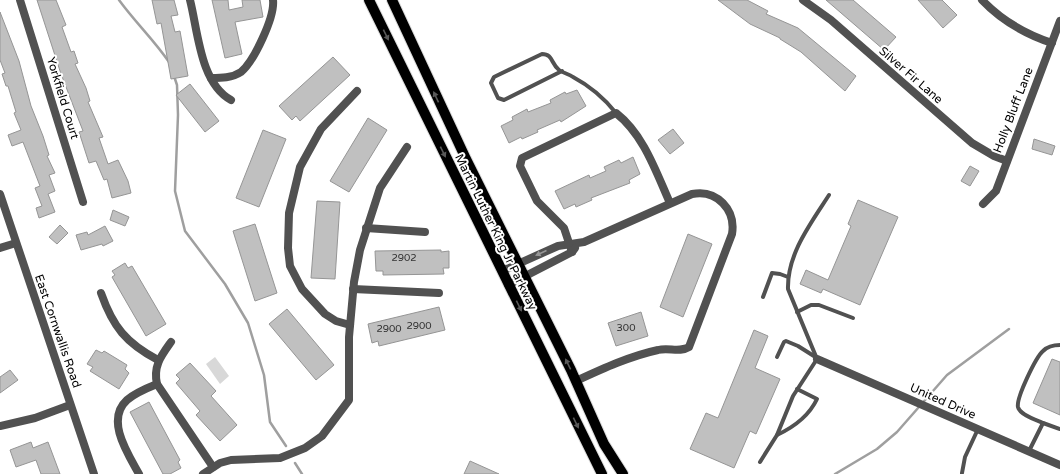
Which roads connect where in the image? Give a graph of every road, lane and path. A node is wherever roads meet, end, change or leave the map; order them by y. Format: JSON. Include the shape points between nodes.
{"nodes":[{"id":1,"x":20,"y":0,"type":"edge"},
{"id":2,"x":190,"y":0,"type":"edge"},
{"id":3,"x":273,"y":0,"type":"edge"},
{"id":4,"x":369,"y":0,"type":"edge"},
{"id":5,"x":392,"y":0,"type":"edge"},
{"id":6,"x":803,"y":0,"type":"edge"},
{"id":7,"x":982,"y":0,"type":"edge"},
{"id":8,"x":1060,"y":21,"type":"edge"},
{"id":9,"x":1052,"y":43,"type":"junction"},
{"id":10,"x":562,"y":71,"type":"junction"},
{"id":11,"x":211,"y":78,"type":"junction"},
{"id":12,"x":357,"y":91,"type":"dead end"},
{"id":13,"x":231,"y":100,"type":"dead end"},
{"id":14,"x":616,"y":113,"type":"junction"},
{"id":15,"x":407,"y":147,"type":"dead end"},
{"id":16,"x":1007,"y":161,"type":"junction"},
{"id":17,"x":0,"y":194,"type":"edge"},
{"id":18,"x":829,"y":195,"type":"dead end"},
{"id":19,"x":83,"y":202,"type":"dead end"},
{"id":20,"x":670,"y":203,"type":"junction"},
{"id":21,"x":983,"y":204,"type":"dead end"},
{"id":22,"x":366,"y":228,"type":"junction"},
{"id":23,"x":424,"y":232,"type":"dead end"},
{"id":24,"x":16,"y":243,"type":"junction"},
{"id":25,"x":569,"y":244,"type":"junction"},
{"id":26,"x":579,"y":244,"type":"junction"},
{"id":27,"x":0,"y":248,"type":"edge"},
{"id":28,"x":572,"y":252,"type":"junction"},
{"id":29,"x":518,"y":264,"type":"junction"},
{"id":30,"x":502,"y":271,"type":"junction"},
{"id":31,"x":525,"y":276,"type":"junction"},
{"id":32,"x":788,"y":278,"type":"junction"},
{"id":33,"x":508,"y":284,"type":"junction"},
{"id":34,"x":353,"y":289,"type":"junction"},
{"id":35,"x":101,"y":293,"type":"dead end"},
{"id":36,"x":439,"y":293,"type":"dead end"},
{"id":37,"x":763,"y":298,"type":"dead end"},
{"id":38,"x":796,"y":312,"type":"junction"},
{"id":39,"x":853,"y":318,"type":"dead end"},
{"id":40,"x":350,"y":325,"type":"junction"},
{"id":41,"x":171,"y":342,"type":"dead end"},
{"id":42,"x":1060,"y":345,"type":"edge"},
{"id":43,"x":777,"y":358,"type":"dead end"},
{"id":44,"x":817,"y":359,"type":"junction"},
{"id":45,"x":158,"y":360,"type":"junction"},
{"id":46,"x":576,"y":381,"type":"junction"},
{"id":47,"x":157,"y":384,"type":"junction"},
{"id":48,"x":797,"y":389,"type":"junction"},
{"id":49,"x":70,"y":405,"type":"junction"},
{"id":50,"x":1043,"y":423,"type":"junction"},
{"id":51,"x":0,"y":426,"type":"edge"},
{"id":52,"x":978,"y":429,"type":"junction"},
{"id":53,"x":1060,"y":429,"type":"edge"},
{"id":54,"x":777,"y":435,"type":"junction"},
{"id":55,"x":1029,"y":451,"type":"junction"},
{"id":56,"x":760,"y":462,"type":"dead end"},
{"id":57,"x":1060,"y":465,"type":"edge"},
{"id":58,"x":213,"y":467,"type":"junction"},
{"id":59,"x":94,"y":474,"type":"edge"},
{"id":60,"x":139,"y":474,"type":"edge"},
{"id":61,"x":203,"y":474,"type":"edge"},
{"id":62,"x":602,"y":474,"type":"edge"},
{"id":63,"x":623,"y":474,"type":"edge"},
{"id":64,"x":955,"y":474,"type":"edge"},
{"id":65,"x":963,"y":474,"type":"edge"}],
"edges":[{"from":1,"to":19,"type":"street","name":"Yorkfield Court"},
{"from":2,"to":11,"type":"street","via":[[202,56]]},
{"from":3,"to":11,"type":"street","via":[[270,20],[248,63],[240,73],[225,78]]},
{"from":4,"to":30,"type":"main road","name":"Martin Luther King Jr Parkway","one_way":true},
{"from":29,"to":5,"type":"main road","name":"Martin Luther King Jr Parkway","one_way":true,"via":[[456,139]]},
{"from":6,"to":16,"type":"street","name":"Silver Fir Lane","via":[[832,20],[972,143]]},
{"from":7,"to":9,"type":"street","via":[[1009,23]]},
{"from":8,"to":9,"type":"street","name":"Holly Bluff Lane"},
{"from":9,"to":16,"type":"street","name":"Holly Bluff Lane"},
{"from":10,"to":10,"type":"lane","via":[[550,56],[542,54],[494,77],[491,83],[498,98],[504,100]]},
{"from":10,"to":14,"type":"lane","via":[[589,87]]},
{"from":11,"to":13,"type":"street","via":[[221,93]]},
{"from":12,"to":40,"type":"street","via":[[321,129],[300,167],[289,213],[290,266],[302,289],[324,314]]},
{"from":14,"to":20,"type":"street","via":[[632,130],[649,155]]},
{"from":14,"to":25,"type":"street","via":[[520,161],[537,201],[564,228]]},
{"from":15,"to":22,"type":"street","via":[[385,179]]},
{"from":16,"to":21,"type":"street","name":"Holly Bluff Lane","via":[[996,191]]},
{"from":17,"to":24,"type":"street","name":"East Cornwallis Road"},
{"from":18,"to":32,"type":"lane","via":[[805,233],[790,265]]},
{"from":20,"to":26,"type":"street"},
{"from":20,"to":46,"type":"street","via":[[698,193],[712,196],[727,206],[734,227],[692,343],[685,350],[659,350]]},
{"from":22,"to":23,"type":"street"},
{"from":22,"to":34,"type":"street"},
{"from":24,"to":27,"type":"street"},
{"from":24,"to":49,"type":"street","name":"East Cornwallis Road"},
{"from":25,"to":26,"type":"street"},
{"from":25,"to":28,"type":"street"},
{"from":25,"to":29,"type":"street","one_way":true,"via":[[558,246]]},
{"from":26,"to":28,"type":"street"},
{"from":28,"to":31,"type":"street"},
{"from":29,"to":30,"type":"street"},
{"from":29,"to":31,"type":"main road","name":"Martin Luther King Jr Parkway"},
{"from":30,"to":33,"type":"main road","name":"Martin Luther King Jr Parkway"},
{"from":31,"to":33,"type":"street"},
{"from":46,"to":31,"type":"main road","name":"Martin Luther King Jr Parkway","one_way":true},
{"from":32,"to":37,"type":"lane","via":[[772,273]]},
{"from":32,"to":38,"type":"lane","via":[[788,289]]},
{"from":33,"to":62,"type":"main road","name":"Martin Luther King Jr Parkway","one_way":true},
{"from":34,"to":36,"type":"street"},
{"from":34,"to":40,"type":"street"},
{"from":35,"to":45,"type":"street","via":[[108,314],[120,332]]},
{"from":38,"to":39,"type":"lane","via":[[810,305],[819,305]]},
{"from":38,"to":44,"type":"lane"},
{"from":40,"to":58,"type":"street","via":[[349,400],[322,436],[305,448],[280,458],[241,458]]},
{"from":41,"to":45,"type":"street"},
{"from":42,"to":50,"type":"lane","via":[[1053,345],[1040,354],[1019,398],[1020,412]]},
{"from":43,"to":44,"type":"lane","via":[[786,341]]},
{"from":44,"to":48,"type":"lane"},
{"from":44,"to":52,"type":"street","name":"United Drive"},
{"from":45,"to":47,"type":"street","via":[[155,376]]},
{"from":46,"to":63,"type":"main road","name":"Martin Luther King Jr Parkway","via":[[604,444]]},
{"from":47,"to":58,"type":"street"},
{"from":47,"to":60,"type":"street","via":[[128,399],[119,411],[120,436]]},
{"from":48,"to":54,"type":"lane"},
{"from":48,"to":54,"type":"lane","via":[[817,399],[815,404],[793,427]]},
{"from":49,"to":51,"type":"street","via":[[35,418]]},
{"from":49,"to":59,"type":"street","name":"East Cornwallis Road"},
{"from":50,"to":53,"type":"lane"},
{"from":50,"to":55,"type":"lane"},
{"from":52,"to":55,"type":"street","name":"United Drive"},
{"from":52,"to":65,"type":"lane","via":[[965,457]]},
{"from":54,"to":56,"type":"lane"},
{"from":55,"to":57,"type":"street","name":"United Drive"},
{"from":58,"to":61,"type":"street"},
{"from":64,"to":65,"type":"lane"}]}
